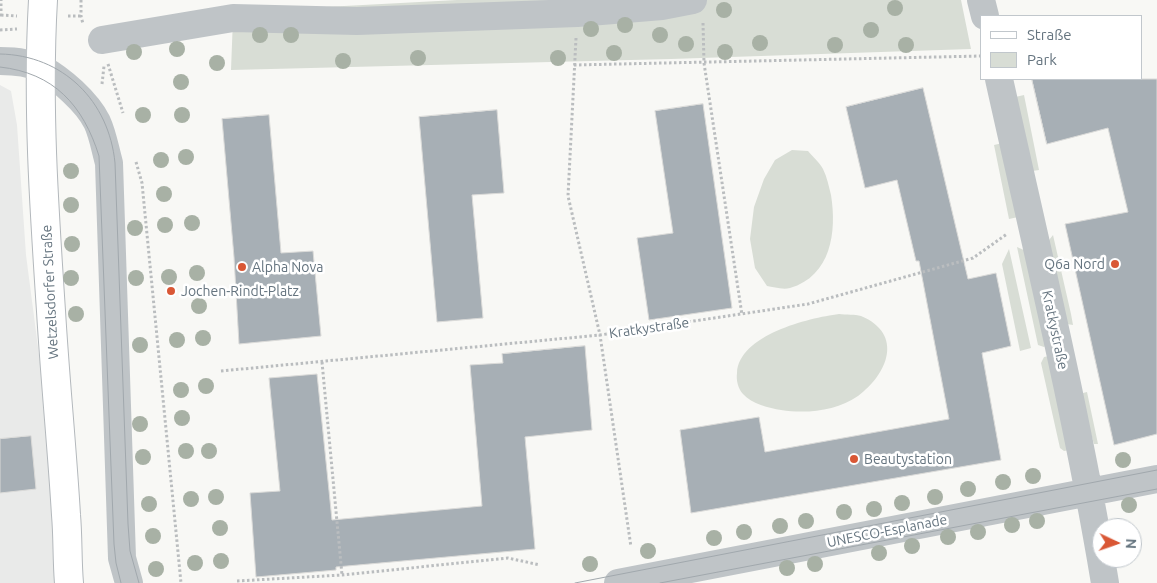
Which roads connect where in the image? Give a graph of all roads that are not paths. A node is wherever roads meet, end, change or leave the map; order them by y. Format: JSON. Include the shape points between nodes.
{"nodes":[{"id":1,"x":43,"y":0,"type":"edge"},
{"id":2,"x":981,"y":0,"type":"edge"},
{"id":3,"x":698,"y":10,"type":"edge"},
{"id":4,"x":985,"y":15,"type":"edge"},
{"id":5,"x":102,"y":40,"type":"road end"},
{"id":6,"x":0,"y":61,"type":"edge"},
{"id":7,"x":41,"y":68,"type":"junction"},
{"id":8,"x":999,"y":80,"type":"edge"},
{"id":9,"x":1157,"y":479,"type":"edge"},
{"id":10,"x":1088,"y":493,"type":"junction"},
{"id":11,"x":69,"y":583,"type":"edge"},
{"id":12,"x":129,"y":583,"type":"edge"},
{"id":13,"x":618,"y":583,"type":"edge"},
{"id":14,"x":1106,"y":583,"type":"edge"}],
"edges":[{"from":1,"to":7,"type":"main road","name":"Wetzelsdorfer Straße"},
{"from":2,"to":4,"type":"street"},
{"from":3,"to":5,"type":"street","via":[[662,6],[577,13],[357,21],[233,18]]},
{"from":6,"to":7,"type":"street"},
{"from":7,"to":11,"type":"main road","name":"Wetzelsdorfer Straße","via":[[47,249]]},
{"from":7,"to":12,"type":"street","via":[[72,91],[96,121],[109,163],[122,558]]},
{"from":8,"to":10,"type":"street","name":"Kratkystraße"},
{"from":9,"to":10,"type":"street","name":"UNESCO-Esplanade"},
{"from":10,"to":13,"type":"street","name":"UNESCO-Esplanade"},
{"from":10,"to":14,"type":"street","name":"Kratkystraße"}]}
